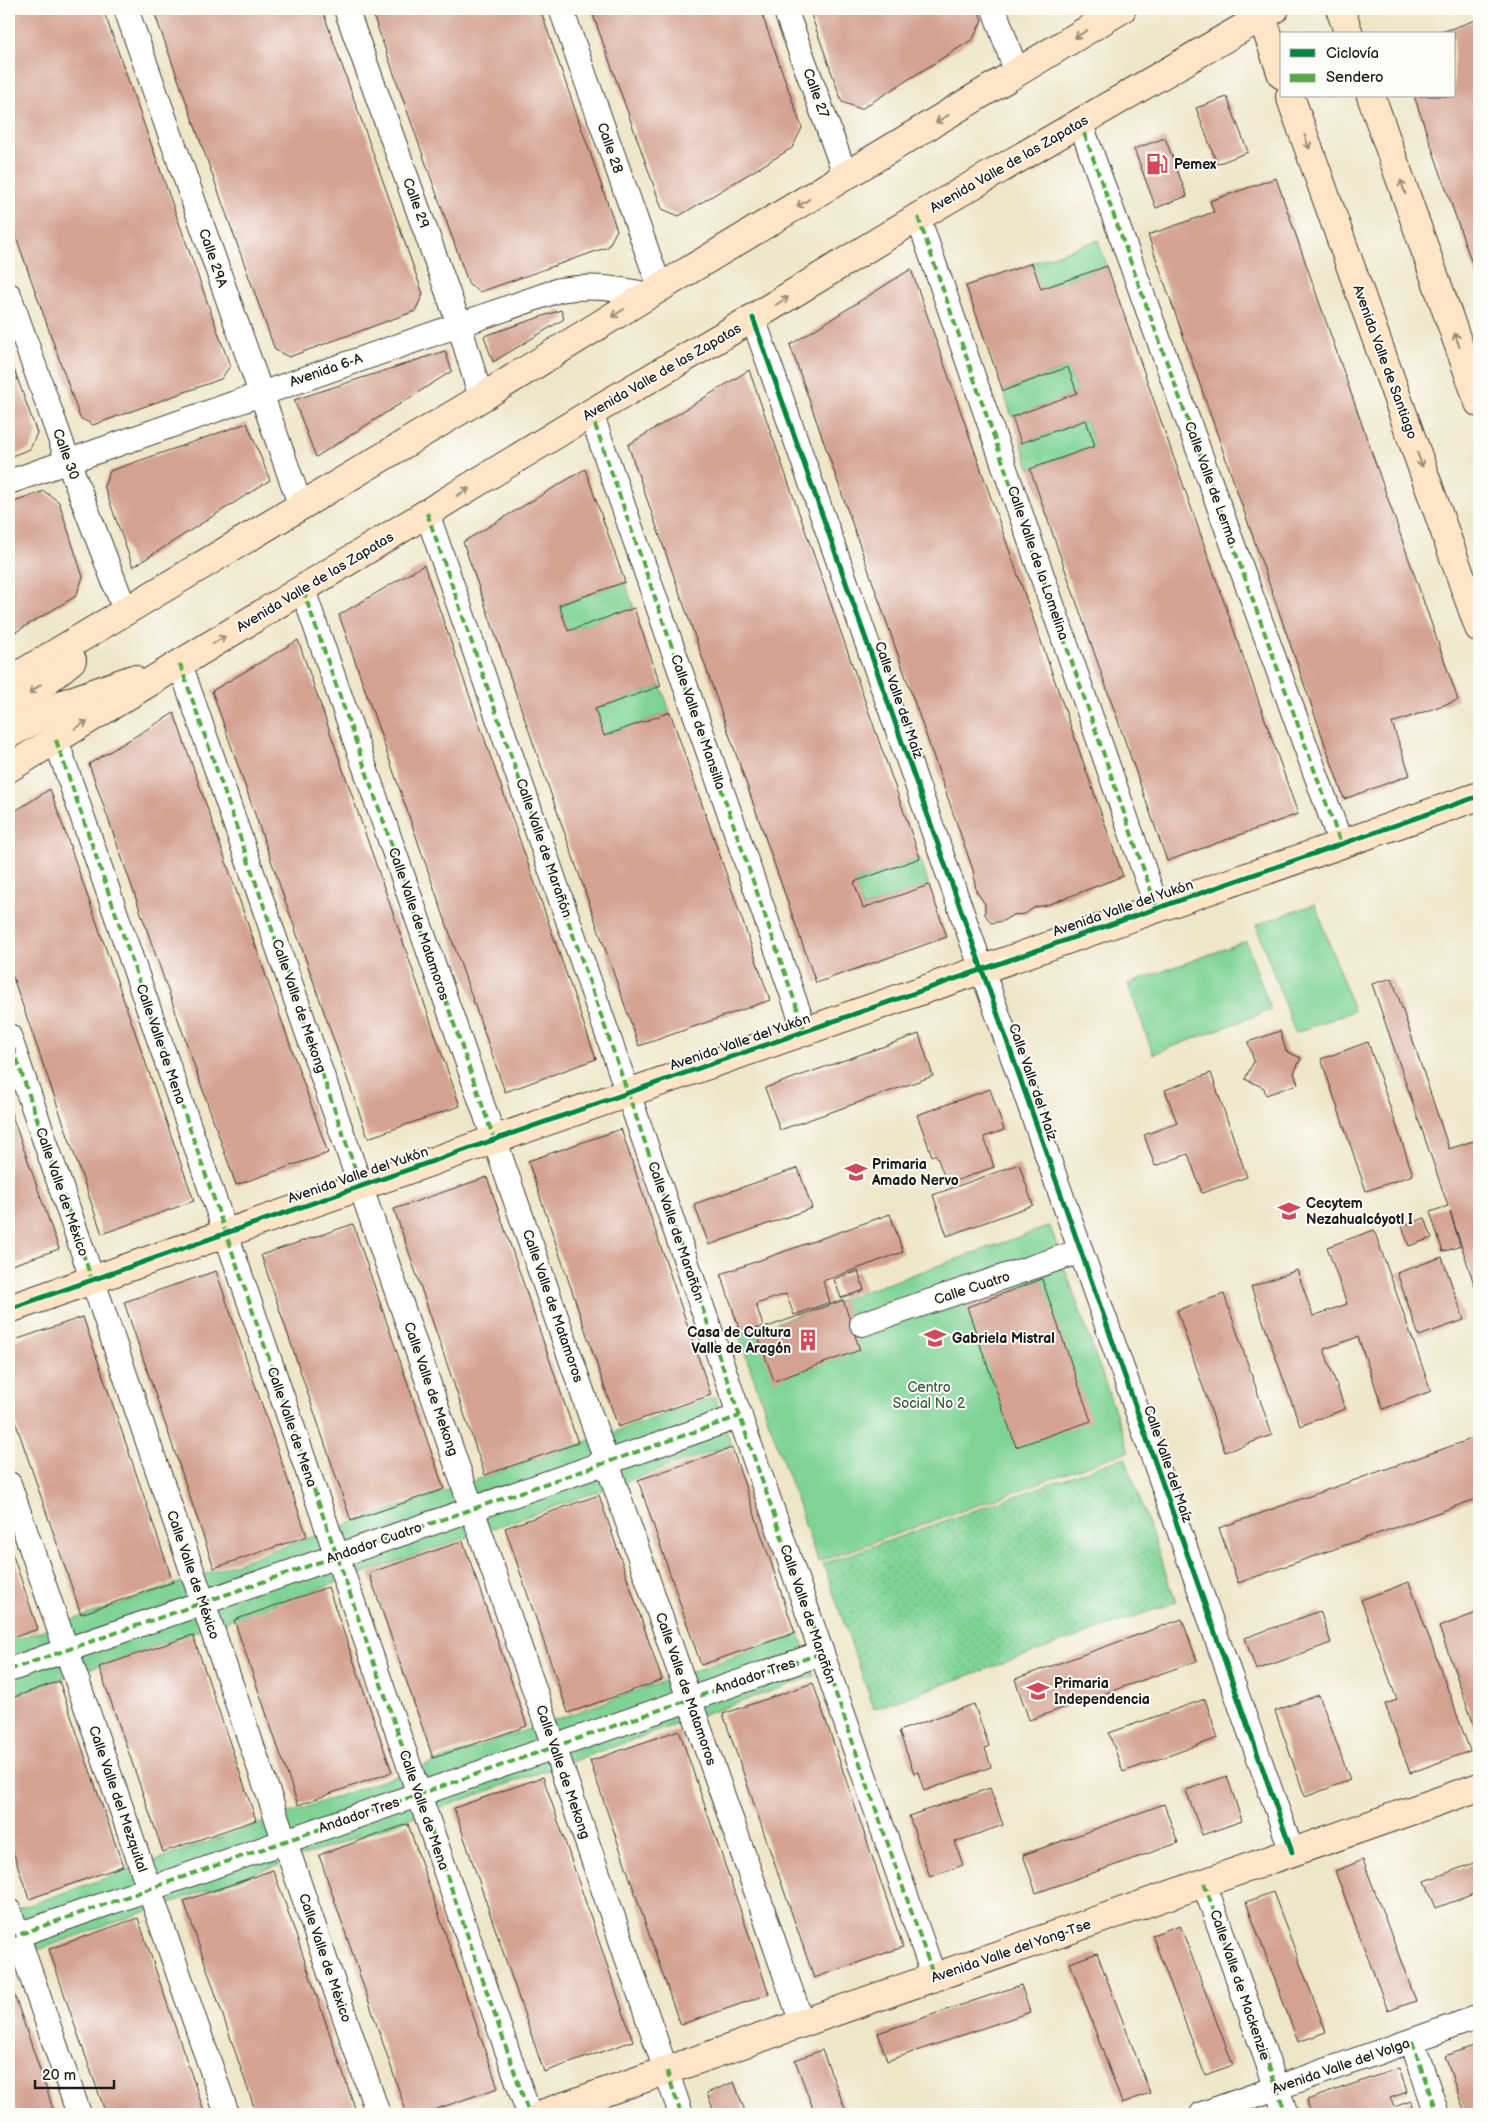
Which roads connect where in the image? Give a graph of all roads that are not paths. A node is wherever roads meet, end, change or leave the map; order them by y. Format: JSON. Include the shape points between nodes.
{"nodes":[{"id":1,"x":126,"y":9,"type":"edge"},
{"id":2,"x":346,"y":9,"type":"edge"},
{"id":3,"x":561,"y":9,"type":"edge"},
{"id":4,"x":785,"y":9,"type":"edge"},
{"id":5,"x":994,"y":9,"type":"edge"},
{"id":6,"x":1122,"y":9,"type":"edge"},
{"id":7,"x":1340,"y":9,"type":"edge"},
{"id":8,"x":1265,"y":12,"type":"edge"},
{"id":9,"x":1348,"y":32,"type":"edge"},
{"id":10,"x":1280,"y":68,"type":"edge"},
{"id":11,"x":1017,"y":74,"type":"junction"},
{"id":12,"x":1291,"y":98,"type":"edge"},
{"id":13,"x":1372,"y":98,"type":"edge"},
{"id":14,"x":1080,"y":122,"type":"junction"},
{"id":15,"x":846,"y":177,"type":"junction"},
{"id":16,"x":918,"y":218,"type":"junction"},
{"id":17,"x":654,"y":291,"type":"junction"},
{"id":18,"x":9,"y":295,"type":"edge"},
{"id":19,"x":753,"y":318,"type":"junction"},
{"id":20,"x":459,"y":324,"type":"junction"},
{"id":21,"x":260,"y":393,"type":"junction"},
{"id":22,"x":481,"y":398,"type":"junction"},
{"id":23,"x":1479,"y":403,"type":"edge"},
{"id":24,"x":592,"y":413,"type":"junction"},
{"id":25,"x":68,"y":461,"type":"junction"},
{"id":26,"x":9,"y":482,"type":"edge"},
{"id":27,"x":301,"y":507,"type":"junction"},
{"id":28,"x":428,"y":513,"type":"junction"},
{"id":29,"x":303,"y":590,"type":"junction"},
{"id":30,"x":126,"y":613,"type":"junction"},
{"id":31,"x":1479,"y":628,"type":"edge"},
{"id":32,"x":180,"y":664,"type":"junction"},
{"id":33,"x":9,"y":681,"type":"edge"},
{"id":34,"x":9,"y":711,"type":"edge"},
{"id":35,"x":9,"y":734,"type":"edge"},
{"id":36,"x":56,"y":740,"type":"junction"},
{"id":37,"x":9,"y":768,"type":"edge"},
{"id":38,"x":1479,"y":796,"type":"edge"},
{"id":39,"x":1341,"y":844,"type":"junction"},
{"id":40,"x":1157,"y":908,"type":"junction"},
{"id":41,"x":982,"y":970,"type":"junction"},
{"id":42,"x":805,"y":1031,"type":"junction"},
{"id":43,"x":9,"y":1036,"type":"edge"},
{"id":44,"x":628,"y":1093,"type":"junction"},
{"id":45,"x":494,"y":1140,"type":"junction"},
{"id":46,"x":361,"y":1186,"type":"junction"},
{"id":47,"x":225,"y":1233,"type":"junction"},
{"id":48,"x":1081,"y":1251,"type":"junction"},
{"id":49,"x":92,"y":1280,"type":"junction"},
{"id":50,"x":9,"y":1309,"type":"edge"},
{"id":51,"x":862,"y":1324,"type":"dead end"},
{"id":52,"x":740,"y":1416,"type":"junction"},
{"id":53,"x":607,"y":1462,"type":"junction"},
{"id":54,"x":9,"y":1484,"type":"edge"},
{"id":55,"x":472,"y":1509,"type":"junction"},
{"id":56,"x":337,"y":1556,"type":"junction"},
{"id":57,"x":203,"y":1603,"type":"junction"},
{"id":58,"x":66,"y":1650,"type":"junction"},
{"id":59,"x":822,"y":1652,"type":"junction"},
{"id":60,"x":9,"y":1670,"type":"edge"},
{"id":61,"x":689,"y":1699,"type":"junction"},
{"id":62,"x":555,"y":1747,"type":"junction"},
{"id":63,"x":1479,"y":1787,"type":"edge"},
{"id":64,"x":419,"y":1794,"type":"junction"},
{"id":65,"x":285,"y":1841,"type":"junction"},
{"id":66,"x":1292,"y":1852,"type":"junction"},
{"id":67,"x":1204,"y":1883,"type":"junction"},
{"id":68,"x":149,"y":1889,"type":"junction"},
{"id":69,"x":9,"y":1911,"type":"edge"},
{"id":70,"x":13,"y":1937,"type":"edge"},
{"id":71,"x":934,"y":1977,"type":"junction"},
{"id":72,"x":1479,"y":2017,"type":"edge"},
{"id":73,"x":802,"y":2023,"type":"junction"},
{"id":74,"x":1412,"y":2041,"type":"junction"},
{"id":75,"x":666,"y":2071,"type":"junction"},
{"id":76,"x":1277,"y":2088,"type":"junction"},
{"id":77,"x":80,"y":2114,"type":"edge"},
{"id":78,"x":228,"y":2114,"type":"edge"},
{"id":79,"x":378,"y":2114,"type":"edge"},
{"id":80,"x":529,"y":2114,"type":"edge"},
{"id":81,"x":542,"y":2114,"type":"edge"},
{"id":82,"x":681,"y":2114,"type":"edge"},
{"id":83,"x":1202,"y":2114,"type":"edge"},
{"id":84,"x":1286,"y":2114,"type":"edge"},
{"id":85,"x":1437,"y":2114,"type":"edge"}],
"edges":[{"from":1,"to":21,"type":"street","name":"Calle 29A"},
{"from":2,"to":20,"type":"street","name":"Calle 29"},
{"from":3,"to":17,"type":"street","name":"Calle 28"},
{"from":4,"to":15,"type":"street","name":"Calle 27"},
{"from":5,"to":11,"type":"street"},
{"from":6,"to":11,"type":"street","one_way":true},
{"from":7,"to":9,"type":"street"},
{"from":8,"to":10,"type":"street"},
{"from":8,"to":14,"type":"street","name":"Avenida Valle de las Zapatas"},
{"from":11,"to":15,"type":"street","one_way":true},
{"from":12,"to":31,"type":"street","name":"Avenida Valle de Santiago","one_way":true},
{"from":23,"to":13,"type":"street","one_way":true},
{"from":14,"to":16,"type":"street","name":"Avenida Valle de las Zapatas"},
{"from":14,"to":39,"type":"street","name":"Calle Valle de Lerma"},
{"from":15,"to":17,"type":"street","one_way":true},
{"from":19,"to":16,"type":"street","name":"Avenida Valle de las Zapatas","one_way":true},
{"from":16,"to":40,"type":"street","name":"Calle Valle de la Lomelina"},
{"from":17,"to":20,"type":"street","name":"Avenida 6-A","via":[[583,286],[559,290]]},
{"from":17,"to":22,"type":"street","one_way":true},
{"from":18,"to":25,"type":"street","name":"Calle 30"},
{"from":19,"to":24,"type":"street","name":"Avenida Valle de las Zapatas"},
{"from":19,"to":41,"type":"street","name":"Calle Valle del Maíz"},
{"from":20,"to":21,"type":"street","name":"Avenida 6-A"},
{"from":20,"to":22,"type":"street","name":"Calle 29"},
{"from":21,"to":25,"type":"street","name":"Avenida 6-A"},
{"from":21,"to":27,"type":"street","name":"Calle 29A"},
{"from":22,"to":27,"type":"street"},
{"from":28,"to":24,"type":"street","name":"Avenida Valle de las Zapatas","one_way":true},
{"from":24,"to":42,"type":"street","name":"Calle Valle de Mansilla"},
{"from":25,"to":26,"type":"street","name":"Avenida 6-A"},
{"from":25,"to":30,"type":"street","name":"Calle 30"},
{"from":27,"to":30,"type":"street"},
{"from":28,"to":29,"type":"street","name":"Avenida Valle de las Zapatas"},
{"from":28,"to":44,"type":"street","name":"Calle Valle de Marañón"},
{"from":32,"to":29,"type":"street","name":"Avenida Valle de las Zapatas","one_way":true},
{"from":29,"to":45,"type":"street","name":"Calle Valle de Matamoros"},
{"from":30,"to":33,"type":"street"},
{"from":30,"to":34,"type":"street","one_way":true},
{"from":32,"to":35,"type":"street","name":"Avenida Valle de las Zapatas","via":[[63,704]]},
{"from":36,"to":32,"type":"street","name":"Avenida Valle de las Zapatas","one_way":true},
{"from":32,"to":46,"type":"street","name":"Calle Valle de Mekong"},
{"from":36,"to":37,"type":"street","name":"Avenida Valle de las Zapatas"},
{"from":36,"to":47,"type":"street","name":"Calle Valle de Mena"},
{"from":38,"to":39,"type":"street","name":"Avenida Valle del Yukón"},
{"from":39,"to":40,"type":"street","name":"Avenida Valle del Yukón"},
{"from":40,"to":41,"type":"street","name":"Avenida Valle del Yukón"},
{"from":41,"to":42,"type":"street","name":"Avenida Valle del Yukón"},
{"from":41,"to":48,"type":"street","name":"Calle Valle del Maíz"},
{"from":42,"to":44,"type":"street","name":"Avenida Valle del Yukón"},
{"from":43,"to":49,"type":"street","name":"Calle Valle de México"},
{"from":44,"to":45,"type":"street","name":"Avenida Valle del Yukón"},
{"from":44,"to":52,"type":"street","name":"Calle Valle de Marañón"},
{"from":45,"to":46,"type":"street","name":"Avenida Valle del Yukón"},
{"from":45,"to":53,"type":"street","name":"Calle Valle de Matamoros"},
{"from":46,"to":47,"type":"street","name":"Avenida Valle del Yukón"},
{"from":46,"to":55,"type":"street","name":"Calle Valle de Mekong"},
{"from":47,"to":49,"type":"street","name":"Avenida Valle del Yukón"},
{"from":47,"to":56,"type":"street","name":"Calle Valle de Mena"},
{"from":48,"to":51,"type":"street","name":"Calle Cuatro"},
{"from":48,"to":66,"type":"street","name":"Calle Valle del Maíz"},
{"from":49,"to":50,"type":"street","name":"Avenida Valle del Yukón"},
{"from":49,"to":57,"type":"street","name":"Calle Valle de México"},
{"from":52,"to":53,"type":"street","name":"Andador Cuatro"},
{"from":52,"to":59,"type":"street","name":"Calle Valle de Marañón"},
{"from":53,"to":55,"type":"street","name":"Andador Cuatro"},
{"from":53,"to":61,"type":"street","name":"Calle Valle de Matamoros"},
{"from":54,"to":58,"type":"street","name":"Calle Valle del Mezquital"},
{"from":55,"to":56,"type":"street","name":"Andador Cuatro"},
{"from":55,"to":62,"type":"street","name":"Calle Valle de Mekong"},
{"from":56,"to":57,"type":"street","name":"Andador Cuatro"},
{"from":56,"to":64,"type":"street","name":"Calle Valle de Mena"},
{"from":57,"to":58,"type":"street","name":"Andador Cuatro"},
{"from":57,"to":65,"type":"street","name":"Calle Valle de México"},
{"from":58,"to":60,"type":"street","name":"Andador Cuatro"},
{"from":58,"to":68,"type":"street","name":"Calle Valle del Mezquital"},
{"from":59,"to":61,"type":"street","name":"Andador Tres"},
{"from":59,"to":71,"type":"street","name":"Calle Valle de Marañón"},
{"from":61,"to":62,"type":"street","name":"Andador Tres"},
{"from":61,"to":73,"type":"street","name":"Calle Valle de Matamoros"},
{"from":62,"to":64,"type":"street","name":"Andador Tres"},
{"from":62,"to":75,"type":"street","name":"Calle Valle de Mekong"},
{"from":63,"to":66,"type":"street","name":"Avenida Valle del Yang-Tse"},
{"from":64,"to":65,"type":"street","name":"Andador Tres"},
{"from":64,"to":80,"type":"street","name":"Calle Valle de Mena"},
{"from":65,"to":68,"type":"street","name":"Andador Tres"},
{"from":65,"to":79,"type":"street","name":"Calle Valle de México"},
{"from":66,"to":67,"type":"street","name":"Avenida Valle del Yang-Tse"},
{"from":67,"to":71,"type":"street","name":"Avenida Valle del Yang-Tse"},
{"from":67,"to":76,"type":"street","name":"Calle Valle de Mackenzie"},
{"from":68,"to":70,"type":"street","name":"Andador Tres"},
{"from":68,"to":78,"type":"street","name":"Calle Valle del Mezquital"},
{"from":69,"to":70,"type":"street"},
{"from":70,"to":77,"type":"street"},
{"from":71,"to":73,"type":"street","name":"Avenida Valle del Yang-Tse"},
{"from":72,"to":74,"type":"street","name":"Avenida Valle del Volga"},
{"from":73,"to":75,"type":"street","name":"Avenida Valle del Yang-Tse"},
{"from":74,"to":76,"type":"street","name":"Avenida Valle del Volga"},
{"from":74,"to":85,"type":"street"},
{"from":75,"to":81,"type":"street","name":"Avenida Valle del Yang-Tse"},
{"from":75,"to":82,"type":"street","name":"Calle Valle de Mekong"},
{"from":76,"to":83,"type":"street","name":"Avenida Valle del Volga"},
{"from":76,"to":84,"type":"street","name":"Calle Valle de Mackenzie"}]}
